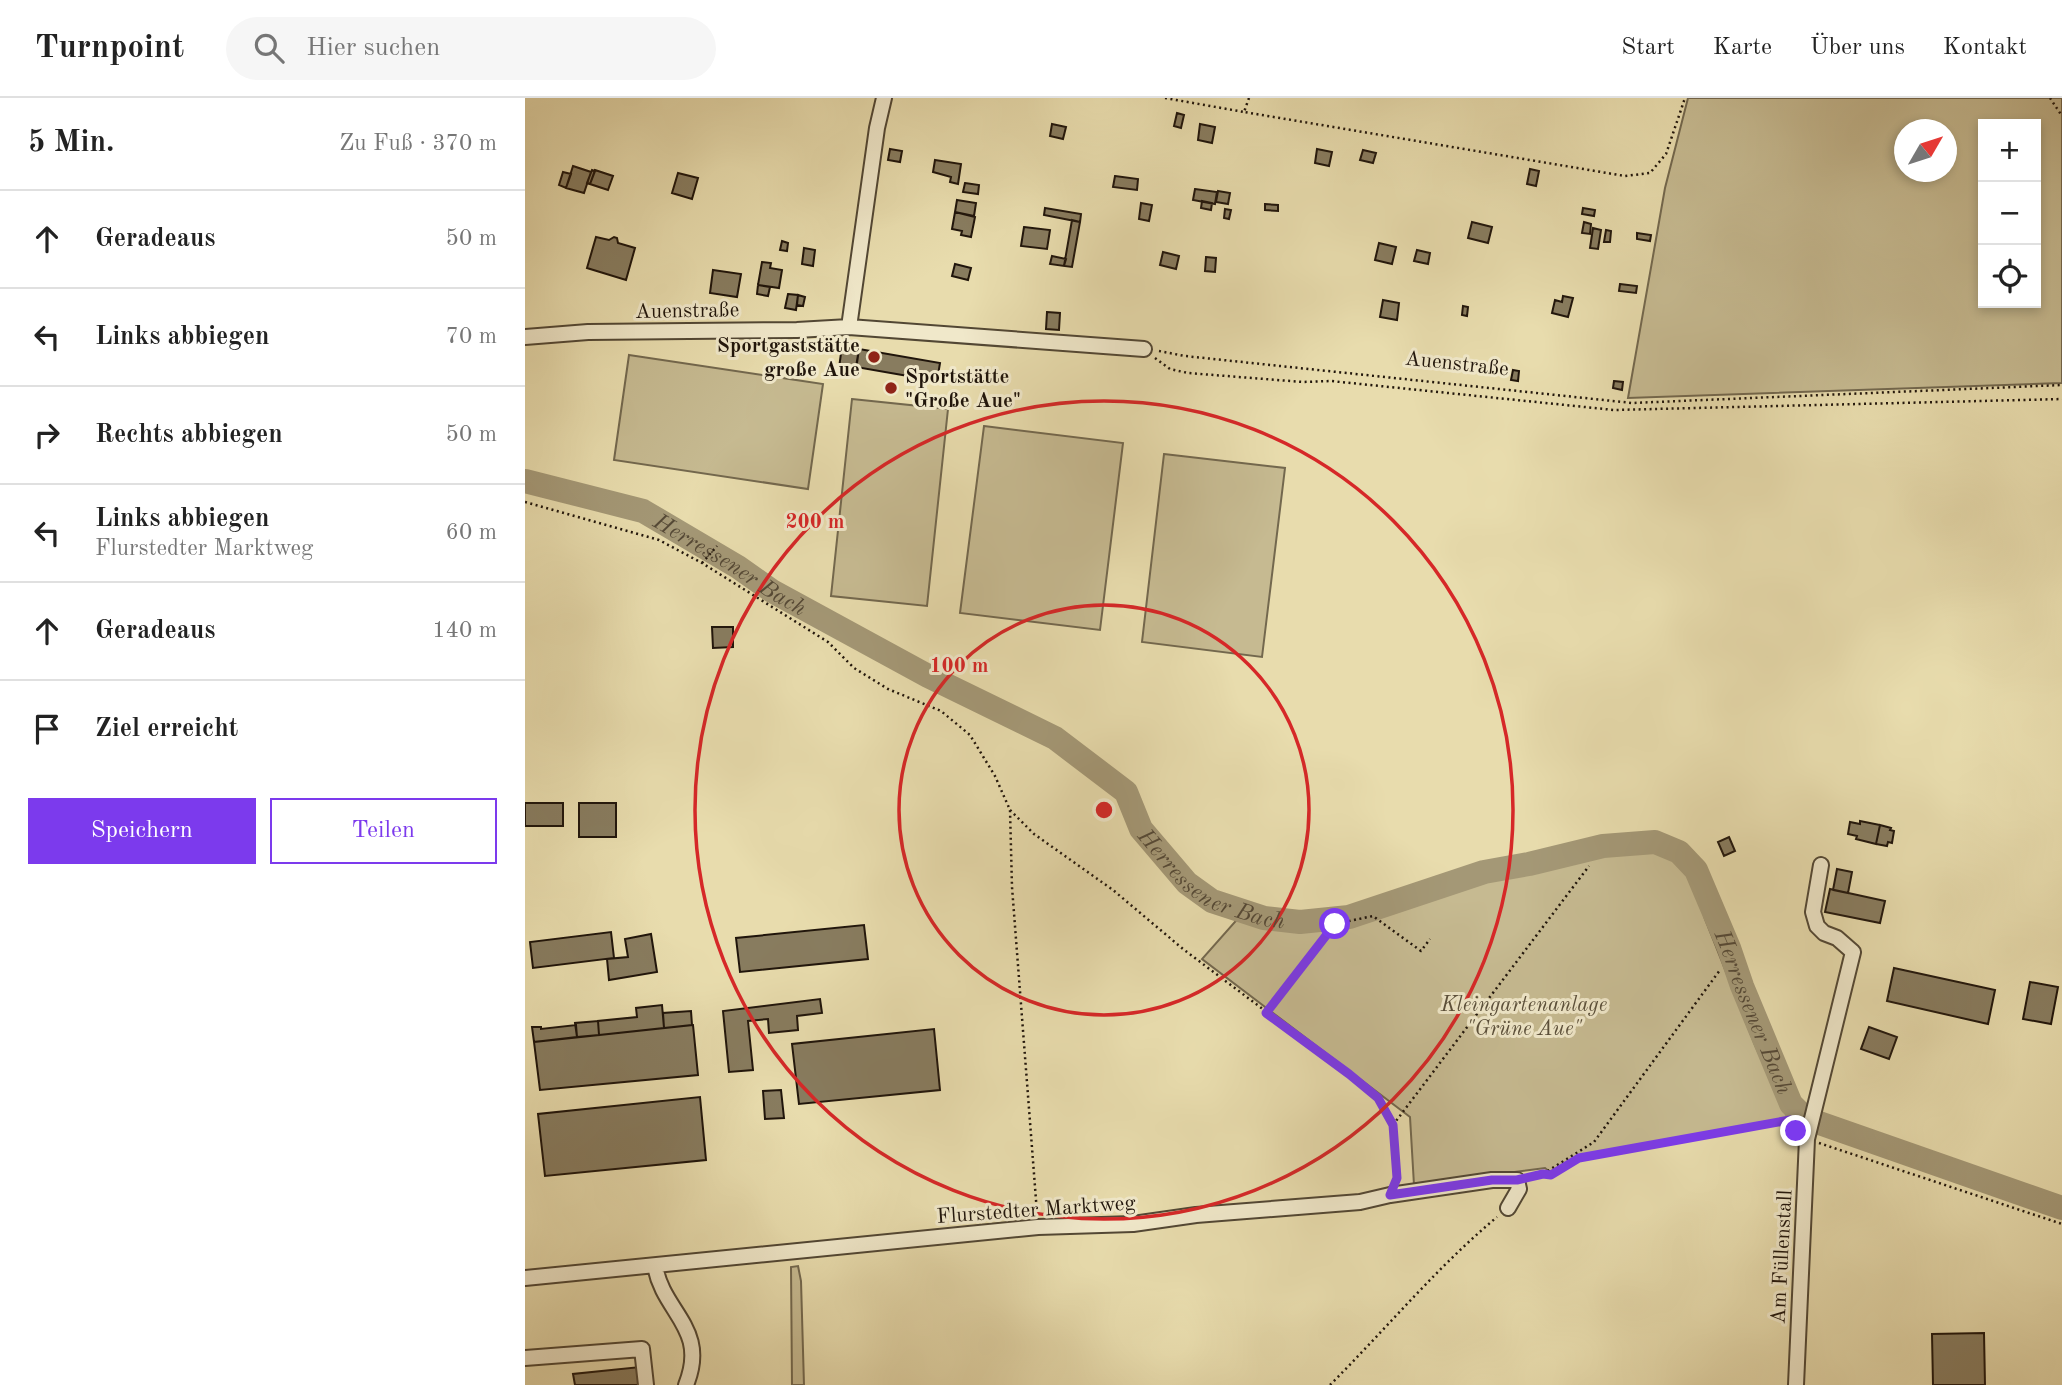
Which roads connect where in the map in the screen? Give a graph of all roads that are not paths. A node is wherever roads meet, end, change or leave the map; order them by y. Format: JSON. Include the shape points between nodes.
{"nodes":[{"id":1,"x":884,"y":98,"type":"edge"},
{"id":2,"x":849,"y":327,"type":"junction"},
{"id":3,"x":525,"y":337,"type":"edge"},
{"id":4,"x":1144,"y":349,"type":"road end"},
{"id":5,"x":1821,"y":865,"type":"dead end"},
{"id":6,"x":1508,"y":1208,"type":"road end"},
{"id":7,"x":655,"y":1266,"type":"junction"},
{"id":8,"x":525,"y":1278,"type":"edge"},
{"id":9,"x":525,"y":1358,"type":"edge"},
{"id":10,"x":646,"y":1385,"type":"edge"},
{"id":11,"x":686,"y":1385,"type":"edge"},
{"id":12,"x":1796,"y":1385,"type":"edge"}],
"edges":[{"from":1,"to":2,"type":"street"},
{"from":2,"to":3,"type":"street","name":"Auenstraße"},
{"from":2,"to":4,"type":"street","name":"Auenstraße"},
{"from":5,"to":12,"type":"street","name":"Am Füllenstall","via":[[1812,912],[1817,926],[1853,951],[1808,1135]]},
{"from":6,"to":7,"type":"street","name":"Flurstedter Marktweg","via":[[1519,1189],[1517,1180],[1360,1202],[1133,1224],[1038,1227]]},
{"from":7,"to":8,"type":"street","name":"Flurstedter Marktweg"},
{"from":7,"to":11,"type":"street","via":[[692,1346]]},
{"from":9,"to":10,"type":"street","via":[[642,1349]]}]}
